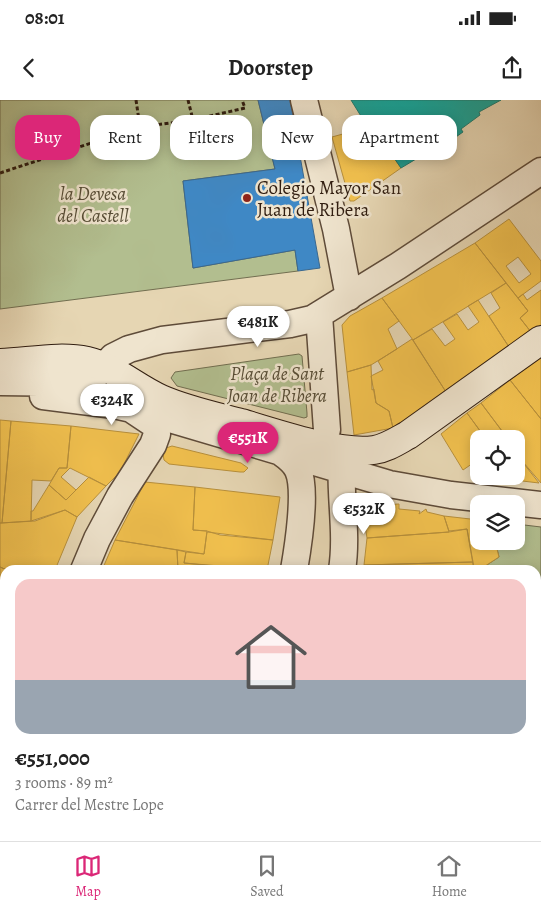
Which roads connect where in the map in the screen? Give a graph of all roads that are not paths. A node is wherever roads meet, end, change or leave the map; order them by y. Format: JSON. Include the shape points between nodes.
{"nodes":[{"id":1,"x":304,"y":100,"type":"edge"},
{"id":2,"x":541,"y":171,"type":"edge"},
{"id":3,"x":349,"y":297,"type":"junction"},
{"id":4,"x":319,"y":315,"type":"junction"},
{"id":5,"x":541,"y":340,"type":"edge"},
{"id":6,"x":145,"y":344,"type":"junction"},
{"id":7,"x":0,"y":363,"type":"edge"},
{"id":8,"x":103,"y":366,"type":"junction"},
{"id":9,"x":0,"y":382,"type":"edge"},
{"id":10,"x":0,"y":391,"type":"edge"},
{"id":11,"x":135,"y":398,"type":"junction"},
{"id":12,"x":200,"y":412,"type":"junction"},
{"id":13,"x":166,"y":418,"type":"junction"},
{"id":14,"x":153,"y":444,"type":"junction"},
{"id":15,"x":337,"y":450,"type":"junction"},
{"id":16,"x":279,"y":451,"type":"junction"},
{"id":17,"x":541,"y":505,"type":"edge"},
{"id":18,"x":86,"y":565,"type":"edge"},
{"id":19,"x":295,"y":565,"type":"edge"},
{"id":20,"x":343,"y":565,"type":"edge"}],
"edges":[{"from":1,"to":3,"type":"street"},
{"from":2,"to":3,"type":"street"},
{"from":3,"to":4,"type":"street"},
{"from":4,"to":6,"type":"street","via":[[290,324]]},
{"from":4,"to":15,"type":"street"},
{"from":5,"to":15,"type":"street","via":[[395,442],[373,450]]},
{"from":6,"to":8,"type":"street","via":[[113,357]]},
{"from":6,"to":11,"type":"street","via":[[133,355],[130,372]]},
{"from":7,"to":8,"type":"street","via":[[76,360]]},
{"from":8,"to":9,"type":"street","via":[[97,374],[77,383]]},
{"from":8,"to":11,"type":"street"},
{"from":10,"to":11,"type":"street"},
{"from":11,"to":12,"type":"street"},
{"from":11,"to":13,"type":"street"},
{"from":11,"to":14,"type":"street","via":[[155,425],[157,434]]},
{"from":12,"to":13,"type":"street","via":[[180,410]]},
{"from":12,"to":15,"type":"street"},
{"from":13,"to":14,"type":"street"},
{"from":13,"to":16,"type":"street"},
{"from":14,"to":18,"type":"street","via":[[120,496]]},
{"from":15,"to":16,"type":"street"},
{"from":15,"to":17,"type":"street","via":[[389,484]]},
{"from":15,"to":20,"type":"street","via":[[345,553]]},
{"from":16,"to":19,"type":"street","via":[[291,460],[301,479]]}]}
